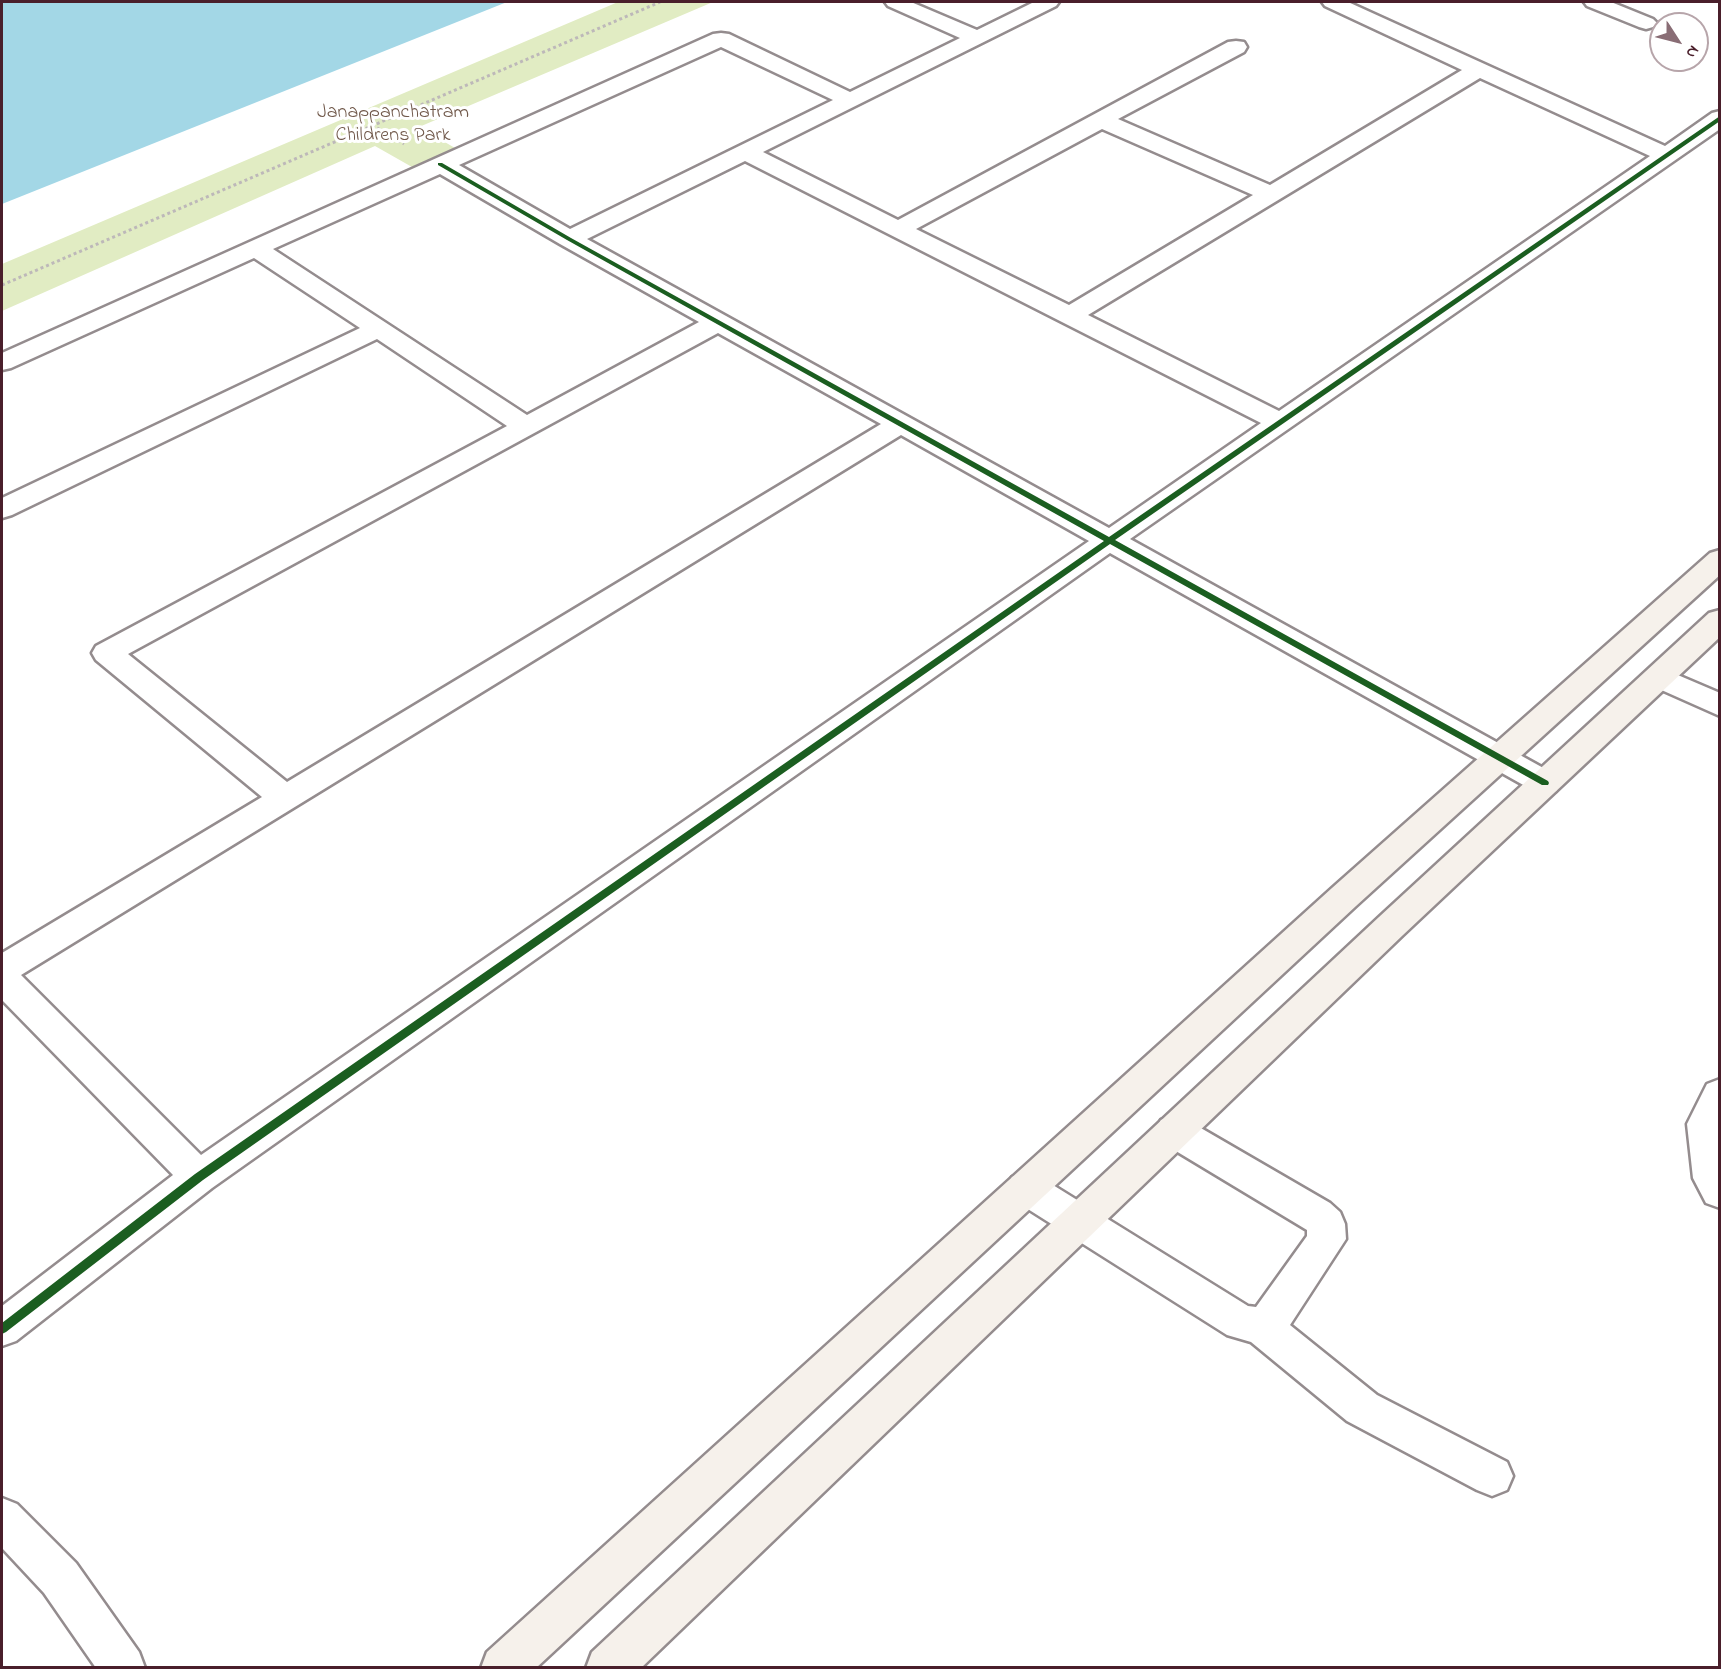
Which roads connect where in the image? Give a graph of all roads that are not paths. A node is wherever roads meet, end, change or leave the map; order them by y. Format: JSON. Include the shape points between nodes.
{"nodes":[{"id":1,"x":894,"y":2,"type":"edge"},
{"id":2,"x":1049,"y":2,"type":"edge"},
{"id":3,"x":1332,"y":2,"type":"edge"},
{"id":4,"x":1594,"y":2,"type":"edge"},
{"id":5,"x":1646,"y":23,"type":"dead end"},
{"id":6,"x":976,"y":37,"type":"junction"},
{"id":7,"x":1236,"y":47,"type":"dead end"},
{"id":8,"x":1479,"y":69,"type":"junction"},
{"id":9,"x":850,"y":100,"type":"junction"},
{"id":10,"x":1719,"y":118,"type":"edge"},
{"id":11,"x":1101,"y":120,"type":"junction"},
{"id":12,"x":745,"y":152,"type":"junction"},
{"id":13,"x":1666,"y":155,"type":"junction"},
{"id":14,"x":440,"y":164,"type":"junction"},
{"id":15,"x":1270,"y":194,"type":"junction"},
{"id":16,"x":898,"y":229,"type":"junction"},
{"id":17,"x":569,"y":239,"type":"junction"},
{"id":18,"x":255,"y":248,"type":"junction"},
{"id":19,"x":1069,"y":316,"type":"junction"},
{"id":20,"x":718,"y":322,"type":"junction"},
{"id":21,"x":378,"y":329,"type":"junction"},
{"id":22,"x":2,"y":362,"type":"edge"},
{"id":23,"x":1281,"y":422,"type":"junction"},
{"id":24,"x":900,"y":424,"type":"junction"},
{"id":25,"x":526,"y":426,"type":"junction"},
{"id":26,"x":2,"y":509,"type":"edge"},
{"id":27,"x":1110,"y":540,"type":"junction"},
{"id":28,"x":1719,"y":559,"type":"edge"},
{"id":29,"x":1719,"y":620,"type":"edge"},
{"id":30,"x":1659,"y":677,"type":"junction"},
{"id":31,"x":1719,"y":705,"type":"edge"},
{"id":32,"x":1499,"y":758,"type":"junction"},
{"id":33,"x":1545,"y":783,"type":"junction"},
{"id":34,"x":285,"y":798,"type":"junction"},
{"id":35,"x":2,"y":970,"type":"edge"},
{"id":36,"x":2,"y":978,"type":"edge"},
{"id":37,"x":1719,"y":1094,"type":"edge"},
{"id":38,"x":1174,"y":1131,"type":"junction"},
{"id":39,"x":199,"y":1177,"type":"junction"},
{"id":40,"x":1026,"y":1188,"type":"junction"},
{"id":41,"x":1719,"y":1192,"type":"edge"},
{"id":42,"x":1078,"y":1222,"type":"junction"},
{"id":43,"x":1260,"y":1325,"type":"junction"},
{"id":44,"x":2,"y":1329,"type":"edge"},
{"id":45,"x":1492,"y":1476,"type":"dead end"},
{"id":46,"x":2,"y":1518,"type":"edge"},
{"id":47,"x":123,"y":1668,"type":"edge"},
{"id":48,"x":503,"y":1668,"type":"edge"},
{"id":49,"x":608,"y":1668,"type":"edge"}],
"edges":[{"from":1,"to":6,"type":"street"},
{"from":2,"to":6,"type":"street"},
{"from":3,"to":8,"type":"street"},
{"from":4,"to":5,"type":"street"},
{"from":6,"to":9,"type":"street"},
{"from":7,"to":11,"type":"street"},
{"from":8,"to":13,"type":"street"},
{"from":8,"to":15,"type":"street"},
{"from":9,"to":12,"type":"street"},
{"from":9,"to":14,"type":"street","via":[[721,39]]},
{"from":10,"to":13,"type":"street"},
{"from":11,"to":15,"type":"street"},
{"from":11,"to":16,"type":"street"},
{"from":12,"to":16,"type":"street"},
{"from":12,"to":17,"type":"street"},
{"from":13,"to":23,"type":"street"},
{"from":14,"to":17,"type":"street"},
{"from":14,"to":18,"type":"street"},
{"from":15,"to":19,"type":"street"},
{"from":16,"to":19,"type":"street"},
{"from":17,"to":20,"type":"street"},
{"from":18,"to":21,"type":"street"},
{"from":18,"to":22,"type":"street"},
{"from":19,"to":23,"type":"street"},
{"from":20,"to":24,"type":"street"},
{"from":20,"to":25,"type":"street"},
{"from":21,"to":25,"type":"street"},
{"from":21,"to":26,"type":"street"},
{"from":23,"to":27,"type":"street"},
{"from":24,"to":27,"type":"street"},
{"from":24,"to":34,"type":"street"},
{"from":25,"to":34,"type":"street","via":[[107,652]]},
{"from":27,"to":32,"type":"street"},
{"from":27,"to":39,"type":"street"},
{"from":28,"to":32,"type":"highway"},
{"from":29,"to":30,"type":"highway"},
{"from":30,"to":31,"type":"street"},
{"from":30,"to":33,"type":"highway"},
{"from":32,"to":33,"type":"street"},
{"from":32,"to":40,"type":"highway"},
{"from":33,"to":38,"type":"highway"},
{"from":34,"to":35,"type":"street"},
{"from":36,"to":39,"type":"street"},
{"from":37,"to":41,"type":"street","via":[[1706,1124],[1712,1178]]},
{"from":38,"to":42,"type":"highway"},
{"from":38,"to":43,"type":"street","via":[[1316,1214],[1326,1224],[1327,1239],[1272,1318]]},
{"from":39,"to":44,"type":"street"},
{"from":40,"to":42,"type":"street"},
{"from":40,"to":48,"type":"highway"},
{"from":42,"to":43,"type":"street","via":[[1241,1323]]},
{"from":42,"to":49,"type":"highway"},
{"from":43,"to":45,"type":"street","via":[[1362,1408]]},
{"from":46,"to":47,"type":"street","via":[[60,1578]]}]}
